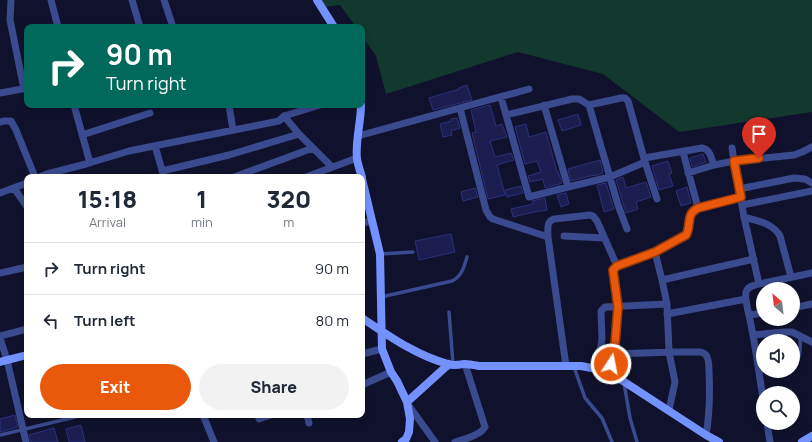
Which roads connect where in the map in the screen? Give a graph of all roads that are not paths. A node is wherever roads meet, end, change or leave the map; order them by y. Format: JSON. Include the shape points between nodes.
{"nodes":[{"id":1,"x":11,"y":0,"type":"edge"},
{"id":2,"x":51,"y":0,"type":"edge"},
{"id":3,"x":132,"y":0,"type":"edge"},
{"id":4,"x":164,"y":0,"type":"edge"},
{"id":5,"x":316,"y":0,"type":"edge"},
{"id":6,"x":57,"y":24,"type":"edge"},
{"id":7,"x":139,"y":24,"type":"edge"},
{"id":8,"x":172,"y":24,"type":"edge"},
{"id":9,"x":332,"y":24,"type":"edge"},
{"id":10,"x":24,"y":84,"type":"edge"},
{"id":11,"x":24,"y":89,"type":"edge"},
{"id":12,"x":529,"y":89,"type":"dead end"},
{"id":13,"x":0,"y":93,"type":"edge"},
{"id":14,"x":501,"y":97,"type":"junction"},
{"id":15,"x":544,"y":105,"type":"junction"},
{"id":16,"x":589,"y":105,"type":"junction"},
{"id":17,"x":75,"y":108,"type":"edge"},
{"id":18,"x":230,"y":108,"type":"edge"},
{"id":19,"x":310,"y":108,"type":"edge"},
{"id":20,"x":361,"y":108,"type":"edge"},
{"id":21,"x":460,"y":108,"type":"junction"},
{"id":22,"x":150,"y":113,"type":"dead end"},
{"id":23,"x":506,"y":115,"type":"junction"},
{"id":24,"x":284,"y":116,"type":"junction"},
{"id":25,"x":0,"y":122,"type":"edge"},
{"id":26,"x":234,"y":130,"type":"junction"},
{"id":27,"x":299,"y":134,"type":"junction"},
{"id":28,"x":82,"y":135,"type":"junction"},
{"id":29,"x":358,"y":136,"type":"junction"},
{"id":30,"x":155,"y":146,"type":"junction"},
{"id":31,"x":812,"y":147,"type":"edge"},
{"id":32,"x":313,"y":148,"type":"junction"},
{"id":33,"x":732,"y":148,"type":"dead end"},
{"id":34,"x":683,"y":152,"type":"junction"},
{"id":35,"x":357,"y":158,"type":"junction"},
{"id":36,"x":645,"y":160,"type":"junction"},
{"id":37,"x":734,"y":161,"type":"junction"},
{"id":38,"x":90,"y":163,"type":"junction"},
{"id":39,"x":714,"y":165,"type":"junction"},
{"id":40,"x":332,"y":167,"type":"junction"},
{"id":41,"x":688,"y":173,"type":"junction"},
{"id":42,"x":35,"y":174,"type":"edge"},
{"id":43,"x":47,"y":174,"type":"edge"},
{"id":44,"x":163,"y":174,"type":"edge"},
{"id":45,"x":166,"y":174,"type":"edge"},
{"id":46,"x":242,"y":174,"type":"edge"},
{"id":47,"x":314,"y":174,"type":"edge"},
{"id":48,"x":361,"y":174,"type":"edge"},
{"id":49,"x":610,"y":177,"type":"junction"},
{"id":50,"x":812,"y":183,"type":"edge"},
{"id":51,"x":24,"y":184,"type":"edge"},
{"id":52,"x":568,"y":187,"type":"junction"},
{"id":53,"x":14,"y":188,"type":"junction"},
{"id":54,"x":740,"y":188,"type":"junction"},
{"id":55,"x":365,"y":191,"type":"edge"},
{"id":56,"x":812,"y":191,"type":"edge"},
{"id":57,"x":0,"y":193,"type":"edge"},
{"id":58,"x":657,"y":199,"type":"dead end"},
{"id":59,"x":742,"y":201,"type":"junction"},
{"id":60,"x":24,"y":202,"type":"edge"},
{"id":61,"x":698,"y":208,"type":"junction"},
{"id":62,"x":744,"y":217,"type":"junction"},
{"id":63,"x":372,"y":221,"type":"junction"},
{"id":64,"x":365,"y":222,"type":"edge"},
{"id":65,"x":627,"y":229,"type":"dead end"},
{"id":66,"x":564,"y":236,"type":"dead end"},
{"id":67,"x":548,"y":237,"type":"junction"},
{"id":68,"x":604,"y":238,"type":"junction"},
{"id":69,"x":413,"y":252,"type":"dead end"},
{"id":70,"x":655,"y":252,"type":"junction"},
{"id":71,"x":380,"y":254,"type":"junction"},
{"id":72,"x":466,"y":257,"type":"dead end"},
{"id":73,"x":754,"y":258,"type":"junction"},
{"id":74,"x":617,"y":266,"type":"junction"},
{"id":75,"x":24,"y":268,"type":"edge"},
{"id":76,"x":0,"y":273,"type":"edge"},
{"id":77,"x":812,"y":273,"type":"edge"},
{"id":78,"x":791,"y":277,"type":"junction"},
{"id":79,"x":662,"y":280,"type":"junction"},
{"id":80,"x":759,"y":282,"type":"edge"},
{"id":81,"x":768,"y":282,"type":"edge"},
{"id":82,"x":756,"y":285,"type":"edge"},
{"id":83,"x":381,"y":297,"type":"junction"},
{"id":84,"x":746,"y":299,"type":"junction"},
{"id":85,"x":667,"y":304,"type":"junction"},
{"id":86,"x":812,"y":304,"type":"edge"},
{"id":87,"x":618,"y":307,"type":"junction"},
{"id":88,"x":800,"y":307,"type":"edge"},
{"id":89,"x":449,"y":312,"type":"dead end"},
{"id":90,"x":667,"y":314,"type":"junction"},
{"id":91,"x":756,"y":314,"type":"edge"},
{"id":92,"x":749,"y":315,"type":"junction"},
{"id":93,"x":365,"y":320,"type":"edge"},
{"id":94,"x":24,"y":330,"type":"edge"},
{"id":95,"x":381,"y":331,"type":"junction"},
{"id":96,"x":763,"y":334,"type":"edge"},
{"id":97,"x":796,"y":334,"type":"edge"},
{"id":98,"x":753,"y":335,"type":"junction"},
{"id":99,"x":756,"y":335,"type":"edge"},
{"id":100,"x":800,"y":336,"type":"edge"},
{"id":101,"x":0,"y":337,"type":"edge"},
{"id":102,"x":812,"y":342,"type":"edge"},
{"id":103,"x":756,"y":347,"type":"edge"},
{"id":104,"x":382,"y":349,"type":"junction"},
{"id":105,"x":669,"y":352,"type":"junction"},
{"id":106,"x":365,"y":353,"type":"edge"},
{"id":107,"x":614,"y":354,"type":"junction"},
{"id":108,"x":24,"y":356,"type":"edge"},
{"id":109,"x":4,"y":361,"type":"edge"},
{"id":110,"x":465,"y":364,"type":"junction"},
{"id":111,"x":451,"y":365,"type":"junction"},
{"id":112,"x":570,"y":366,"type":"junction"},
{"id":113,"x":597,"y":369,"type":"junction"},
{"id":114,"x":391,"y":372,"type":"junction"},
{"id":115,"x":608,"y":373,"type":"junction"},
{"id":116,"x":623,"y":381,"type":"junction"},
{"id":117,"x":365,"y":384,"type":"edge"},
{"id":118,"x":407,"y":402,"type":"junction"},
{"id":119,"x":669,"y":410,"type":"junction"},
{"id":120,"x":71,"y":418,"type":"edge"},
{"id":121,"x":204,"y":418,"type":"edge"},
{"id":122,"x":262,"y":418,"type":"edge"},
{"id":123,"x":308,"y":418,"type":"edge"},
{"id":124,"x":259,"y":419,"type":"dead end"},
{"id":125,"x":309,"y":423,"type":"dead end"},
{"id":126,"x":23,"y":430,"type":"junction"},
{"id":127,"x":768,"y":430,"type":"edge"},
{"id":128,"x":0,"y":435,"type":"edge"},
{"id":129,"x":706,"y":435,"type":"junction"},
{"id":130,"x":812,"y":436,"type":"edge"},
{"id":131,"x":26,"y":442,"type":"edge"},
{"id":132,"x":214,"y":442,"type":"edge"},
{"id":133,"x":402,"y":442,"type":"edge"},
{"id":134,"x":436,"y":442,"type":"edge"},
{"id":135,"x":455,"y":442,"type":"edge"},
{"id":136,"x":612,"y":442,"type":"edge"},
{"id":137,"x":637,"y":442,"type":"edge"},
{"id":138,"x":719,"y":442,"type":"edge"},
{"id":139,"x":770,"y":442,"type":"edge"},
{"id":140,"x":802,"y":442,"type":"edge"}],
"edges":[{"from":1,"to":10,"type":"street","via":[[10,20]]},
{"from":2,"to":6,"type":"street"},
{"from":3,"to":7,"type":"street"},
{"from":4,"to":8,"type":"street"},
{"from":5,"to":9,"type":"main road"},
{"from":11,"to":13,"type":"street"},
{"from":12,"to":14,"type":"street"},
{"from":14,"to":21,"type":"street"},
{"from":14,"to":23,"type":"street"},
{"from":15,"to":16,"type":"street","via":[[579,99]]},
{"from":15,"to":23,"type":"street"},
{"from":15,"to":52,"type":"street"},
{"from":16,"to":36,"type":"street","via":[[627,99]]},
{"from":16,"to":49,"type":"street"},
{"from":17,"to":28,"type":"street"},
{"from":18,"to":26,"type":"street"},
{"from":19,"to":24,"type":"street"},
{"from":20,"to":29,"type":"main road"},
{"from":21,"to":29,"type":"street"},
{"from":21,"to":67,"type":"street","via":[[488,215],[493,219]]},
{"from":22,"to":28,"type":"street"},
{"from":23,"to":52,"type":"street","via":[[529,197]]},
{"from":24,"to":26,"type":"street","via":[[279,121]]},
{"from":24,"to":27,"type":"street"},
{"from":25,"to":42,"type":"street","via":[[11,122]]},
{"from":26,"to":30,"type":"street"},
{"from":27,"to":32,"type":"street"},
{"from":27,"to":45,"type":"street"},
{"from":28,"to":38,"type":"street"},
{"from":29,"to":35,"type":"main road"},
{"from":30,"to":38,"type":"street"},
{"from":30,"to":44,"type":"street"},
{"from":31,"to":37,"type":"street","via":[[794,154]]},
{"from":32,"to":40,"type":"street"},
{"from":32,"to":46,"type":"street"},
{"from":33,"to":37,"type":"street"},
{"from":34,"to":36,"type":"street"},
{"from":34,"to":39,"type":"street","via":[[705,149],[709,152]]},
{"from":34,"to":41,"type":"street"},
{"from":35,"to":40,"type":"street"},
{"from":35,"to":48,"type":"main road"},
{"from":36,"to":49,"type":"street"},
{"from":36,"to":58,"type":"street"},
{"from":37,"to":39,"type":"street"},
{"from":37,"to":54,"type":"street"},
{"from":38,"to":43,"type":"street"},
{"from":39,"to":41,"type":"street"},
{"from":40,"to":47,"type":"street"},
{"from":41,"to":61,"type":"street"},
{"from":49,"to":52,"type":"street"},
{"from":49,"to":65,"type":"street"},
{"from":50,"to":54,"type":"street","via":[[794,178]]},
{"from":51,"to":53,"type":"street"},
{"from":53,"to":57,"type":"street"},
{"from":53,"to":60,"type":"street"},
{"from":54,"to":59,"type":"street"},
{"from":55,"to":63,"type":"main road"},
{"from":56,"to":59,"type":"street"},
{"from":59,"to":61,"type":"street"},
{"from":59,"to":62,"type":"street"},
{"from":61,"to":70,"type":"street","via":[[691,214],[686,235]]},
{"from":62,"to":73,"type":"street"},
{"from":62,"to":78,"type":"street","via":[[777,231]]},
{"from":63,"to":64,"type":"street"},
{"from":63,"to":71,"type":"main road"},
{"from":66,"to":68,"type":"street"},
{"from":67,"to":68,"type":"street","via":[[548,225],[554,218],[590,215],[595,218]]},
{"from":67,"to":112,"type":"street"},
{"from":68,"to":74,"type":"street"},
{"from":69,"to":71,"type":"lane"},
{"from":70,"to":74,"type":"street"},
{"from":70,"to":79,"type":"street"},
{"from":71,"to":83,"type":"main road"},
{"from":72,"to":83,"type":"lane","via":[[460,276],[452,281]]},
{"from":73,"to":79,"type":"street"},
{"from":73,"to":80,"type":"street"},
{"from":74,"to":87,"type":"street","via":[[613,273]]},
{"from":75,"to":76,"type":"street"},
{"from":77,"to":78,"type":"street"},
{"from":78,"to":81,"type":"street"},
{"from":79,"to":85,"type":"street"},
{"from":82,"to":84,"type":"street","via":[[747,289]]},
{"from":83,"to":95,"type":"main road"},
{"from":84,"to":90,"type":"street"},
{"from":84,"to":92,"type":"street"},
{"from":85,"to":87,"type":"street"},
{"from":85,"to":90,"type":"street"},
{"from":86,"to":88,"type":"street"},
{"from":87,"to":107,"type":"street"},
{"from":87,"to":113,"type":"street","via":[[605,307],[601,310],[602,339]]},
{"from":89,"to":111,"type":"lane"},
{"from":90,"to":105,"type":"street"},
{"from":91,"to":92,"type":"street"},
{"from":92,"to":98,"type":"street"},
{"from":93,"to":95,"type":"main road"},
{"from":94,"to":101,"type":"street"},
{"from":95,"to":104,"type":"main road"},
{"from":95,"to":111,"type":"main road","via":[[407,347]]},
{"from":96,"to":97,"type":"street"},
{"from":98,"to":99,"type":"street"},
{"from":98,"to":103,"type":"street"},
{"from":100,"to":102,"type":"street"},
{"from":101,"to":109,"type":"street"},
{"from":104,"to":106,"type":"street"},
{"from":104,"to":114,"type":"main road"},
{"from":105,"to":107,"type":"street"},
{"from":105,"to":119,"type":"street","via":[[675,382]]},
{"from":105,"to":129,"type":"street","via":[[701,352],[707,356],[710,412]]},
{"from":107,"to":115,"type":"street"},
{"from":108,"to":109,"type":"main road"},
{"from":109,"to":126,"type":"street"},
{"from":110,"to":111,"type":"main road"},
{"from":110,"to":112,"type":"main road"},
{"from":110,"to":135,"type":"street","via":[[485,427],[480,433]]},
{"from":111,"to":118,"type":"main road"},
{"from":112,"to":113,"type":"main road"},
{"from":112,"to":136,"type":"lane","via":[[585,398],[602,418]]},
{"from":113,"to":115,"type":"main road"},
{"from":114,"to":117,"type":"street"},
{"from":114,"to":118,"type":"main road"},
{"from":115,"to":116,"type":"main road"},
{"from":116,"to":119,"type":"main road"},
{"from":116,"to":137,"type":"lane"},
{"from":118,"to":133,"type":"main road","via":[[409,432]]},
{"from":118,"to":134,"type":"street"},
{"from":119,"to":129,"type":"main road"},
{"from":120,"to":126,"type":"lane"},
{"from":121,"to":132,"type":"street"},
{"from":122,"to":124,"type":"street"},
{"from":123,"to":125,"type":"street"},
{"from":126,"to":128,"type":"lane"},
{"from":126,"to":131,"type":"street"},
{"from":127,"to":139,"type":"street"},
{"from":129,"to":138,"type":"main road"},
{"from":130,"to":140,"type":"main road"}]}
